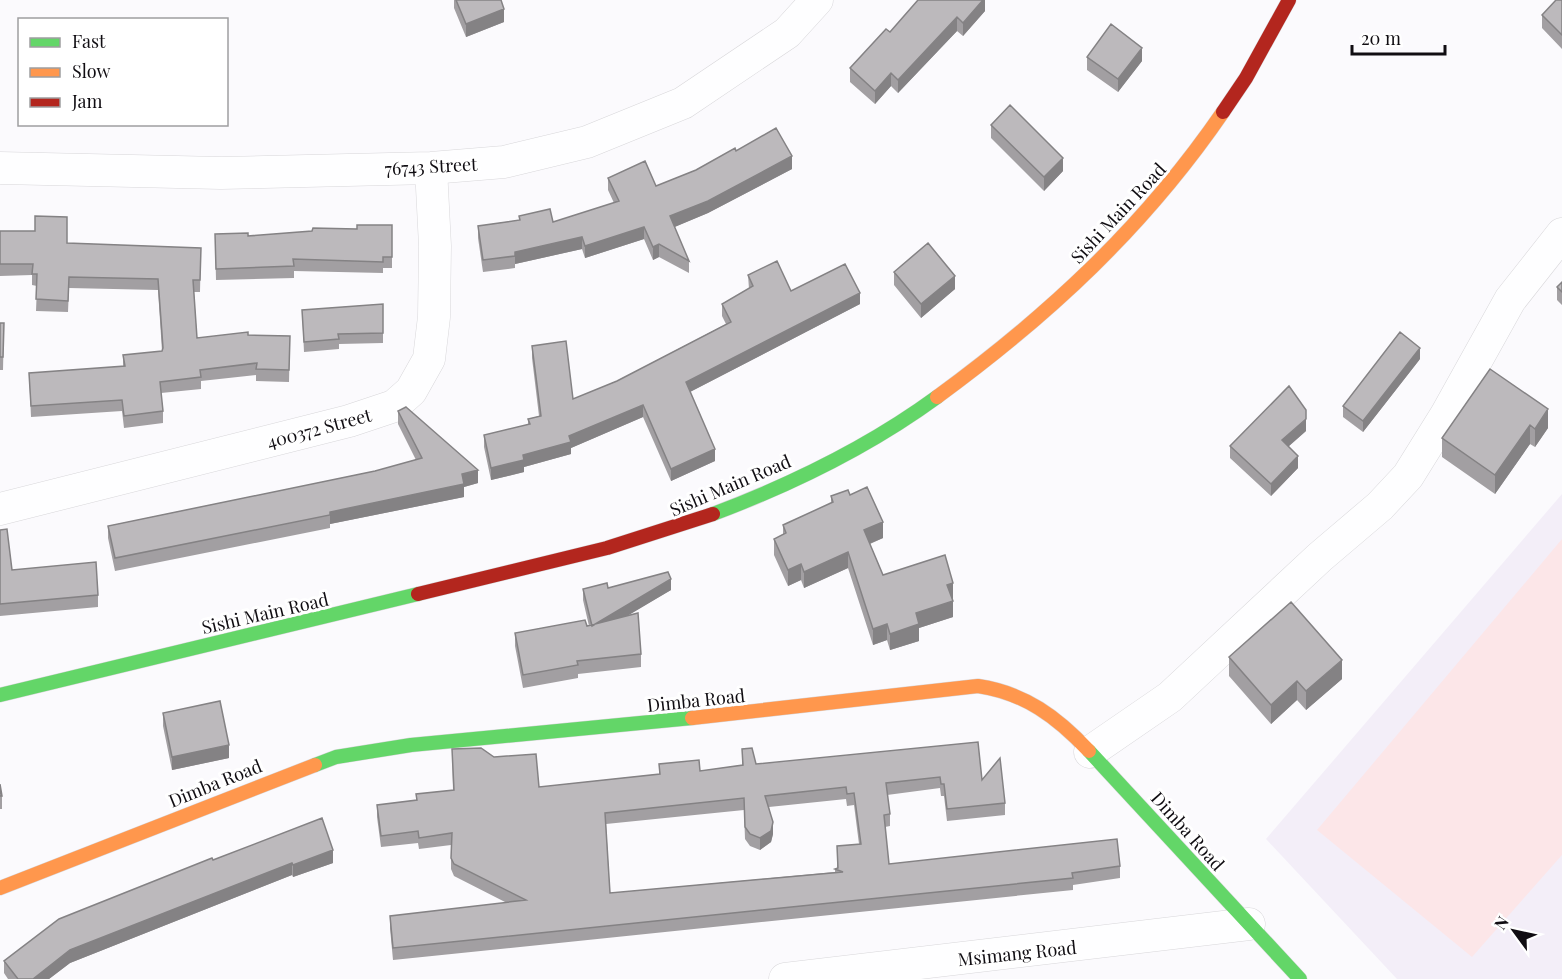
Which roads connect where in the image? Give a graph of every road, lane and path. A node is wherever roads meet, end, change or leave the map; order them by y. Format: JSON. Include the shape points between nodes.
{"nodes":[{"id":1,"x":817,"y":0,"type":"edge"},
{"id":2,"x":1289,"y":0,"type":"edge"},
{"id":3,"x":0,"y":168,"type":"edge"},
{"id":4,"x":431,"y":168,"type":"junction"},
{"id":5,"x":1562,"y":234,"type":"edge"},
{"id":6,"x":0,"y":509,"type":"edge"},
{"id":7,"x":0,"y":695,"type":"edge"},
{"id":8,"x":1090,"y":752,"type":"junction"},
{"id":9,"x":0,"y":888,"type":"edge"},
{"id":10,"x":1249,"y":924,"type":"junction"},
{"id":11,"x":784,"y":979,"type":"edge"},
{"id":12,"x":1300,"y":979,"type":"edge"}],
"edges":[{"from":1,"to":4,"type":"street","name":"76743 Street","via":[[787,33],[683,103],[587,142],[504,162]]},
{"from":2,"to":7,"type":"street","name":"Sishi Main Road","via":[[1269,42],[1206,141],[1155,204],[1049,308],[963,380],[876,436],[778,488],[677,528],[562,560]]},
{"from":3,"to":4,"type":"street","name":"76743 Street","via":[[220,173]]},
{"from":4,"to":6,"type":"street","name":"400372 Street","via":[[435,246],[429,359],[411,391],[394,406],[349,421]]},
{"from":5,"to":8,"type":"street","via":[[1510,300],[1426,449],[1401,484],[1170,697]]},
{"from":8,"to":9,"type":"street","name":"Dimba Road","via":[[1064,724],[1030,700],[1006,690],[978,686],[411,745],[336,757]]},
{"from":8,"to":10,"type":"street","name":"Dimba Road"},
{"from":10,"to":11,"type":"street","name":"Msimang Road"},
{"from":10,"to":12,"type":"street","name":"Dimba Road"}]}
